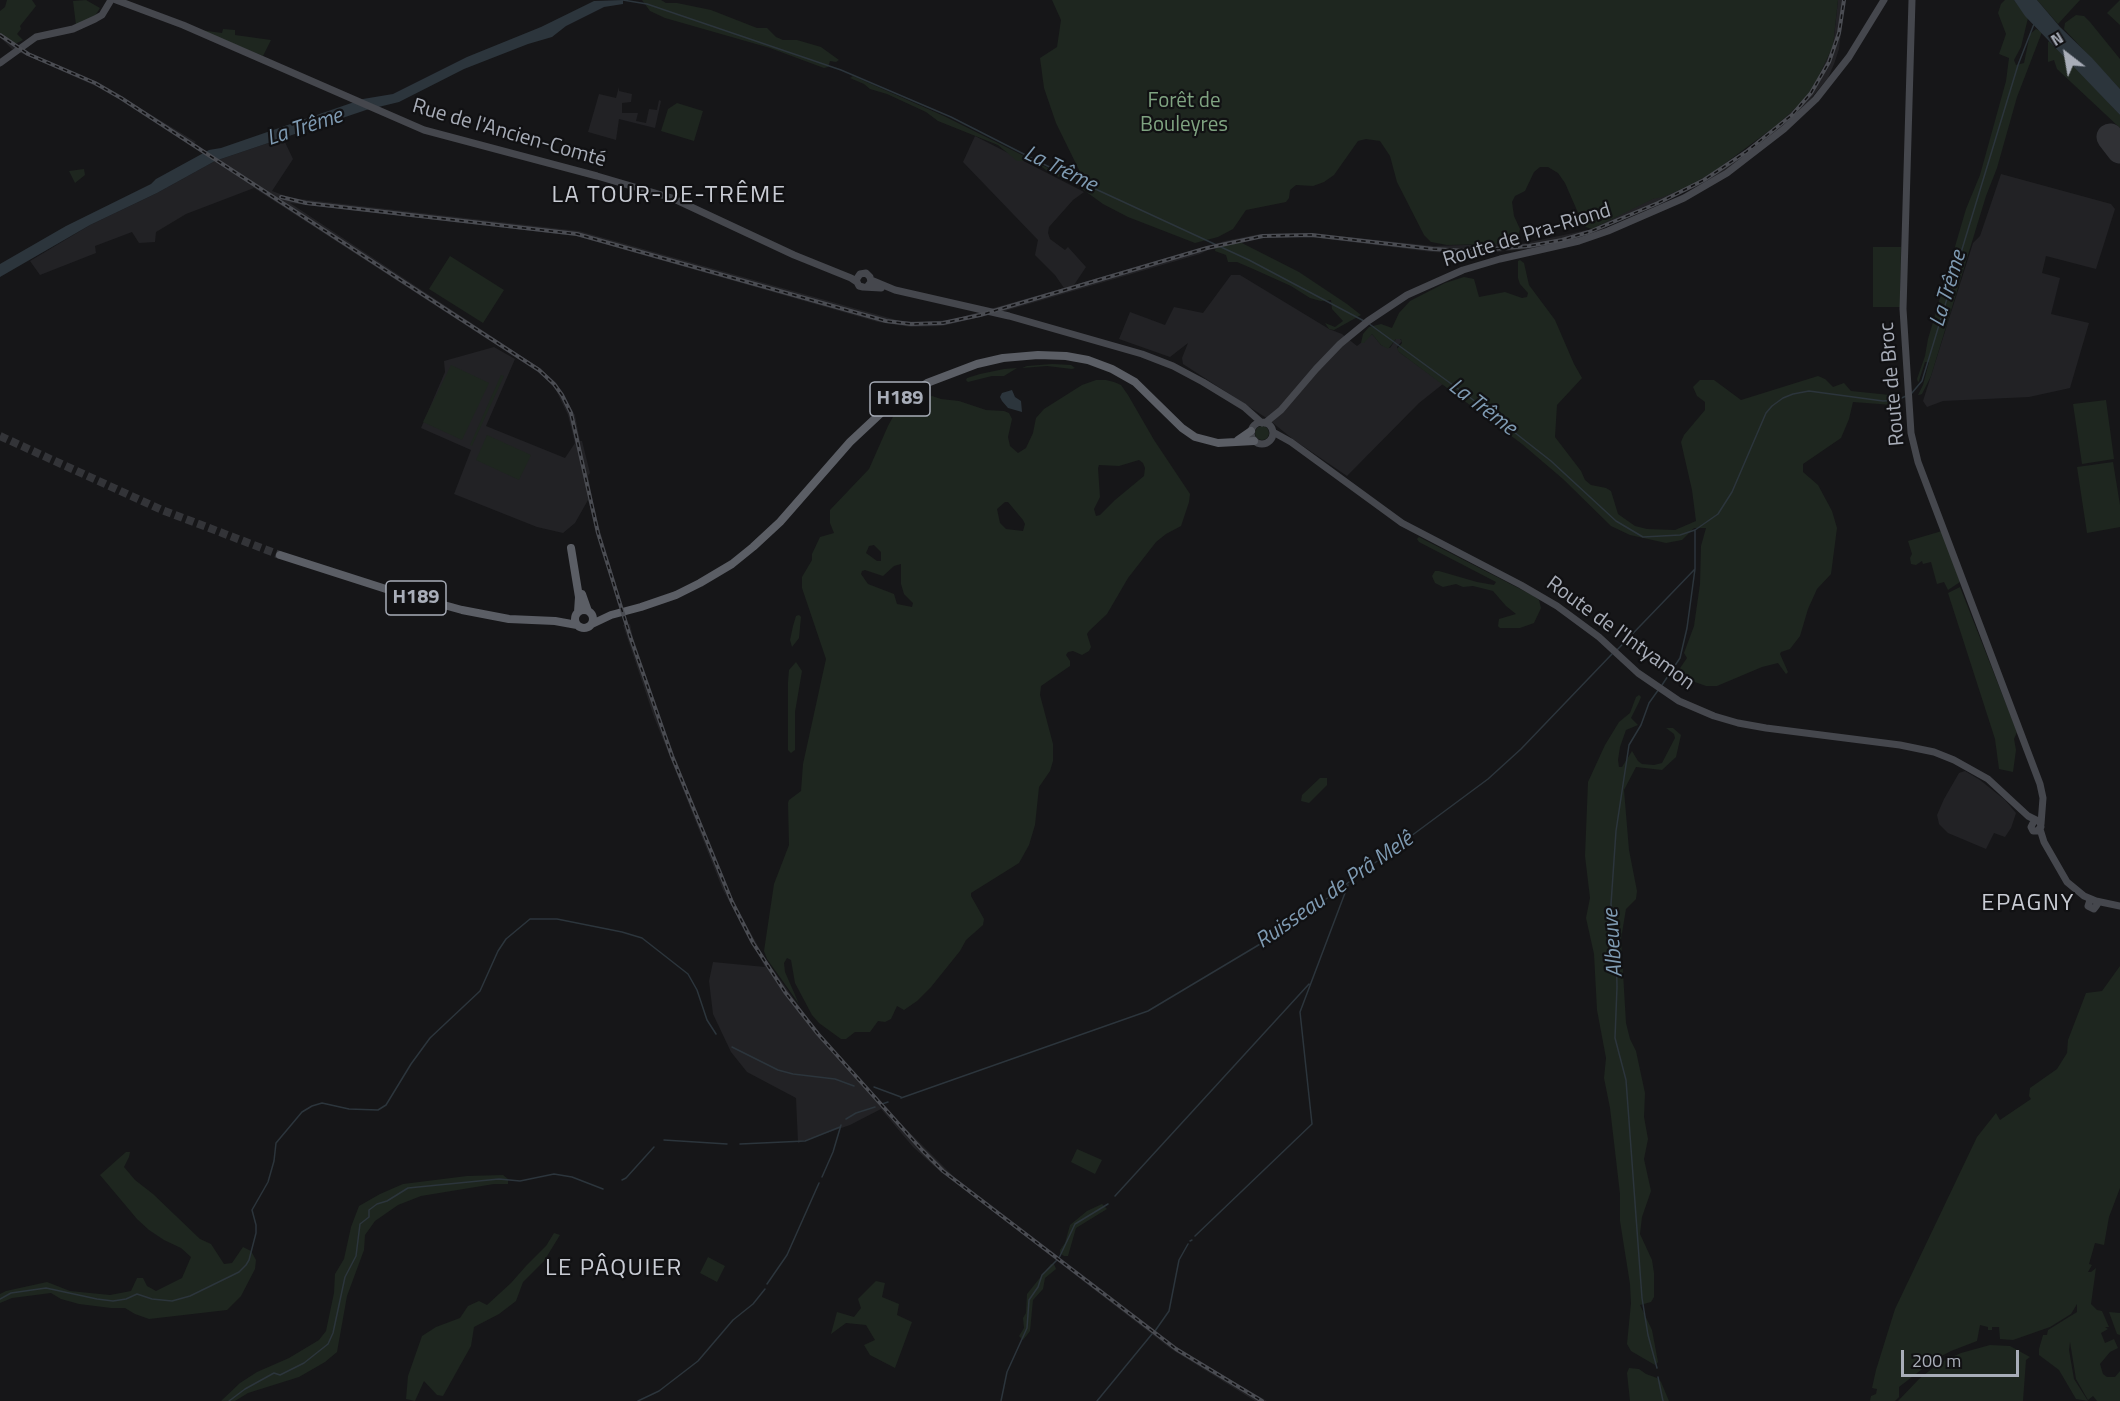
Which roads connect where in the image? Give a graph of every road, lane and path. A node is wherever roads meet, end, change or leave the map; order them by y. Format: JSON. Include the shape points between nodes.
{"nodes":[{"id":1,"x":111,"y":0,"type":"edge"},
{"id":2,"x":116,"y":0,"type":"edge"},
{"id":3,"x":1884,"y":0,"type":"edge"},
{"id":4,"x":1912,"y":0,"type":"edge"},
{"id":5,"x":0,"y":63,"type":"edge"},
{"id":6,"x":838,"y":272,"type":"junction"},
{"id":7,"x":860,"y":274,"type":"junction"},
{"id":8,"x":856,"y":282,"type":"junction"},
{"id":9,"x":869,"y":283,"type":"junction"},
{"id":10,"x":1236,"y":403,"type":"junction"},
{"id":11,"x":1281,"y":410,"type":"junction"},
{"id":12,"x":1263,"y":423,"type":"junction"},
{"id":13,"x":1252,"y":430,"type":"junction"},
{"id":14,"x":1272,"y":431,"type":"junction"},
{"id":15,"x":1270,"y":440,"type":"junction"},
{"id":16,"x":1254,"y":441,"type":"junction"},
{"id":17,"x":1232,"y":443,"type":"junction"},
{"id":18,"x":1295,"y":445,"type":"junction"},
{"id":19,"x":280,"y":555,"type":"tunnel mouth"},
{"id":20,"x":590,"y":612,"type":"junction"},
{"id":21,"x":577,"y":614,"type":"junction"},
{"id":22,"x":611,"y":615,"type":"junction"},
{"id":23,"x":555,"y":621,"type":"junction"},
{"id":24,"x":592,"y":624,"type":"junction"},
{"id":25,"x":576,"y":625,"type":"junction"},
{"id":26,"x":2036,"y":825,"type":"junction"},
{"id":27,"x":2120,"y":906,"type":"edge"}],
"edges":[{"from":1,"to":5,"type":"main road","via":[[95,19],[73,29],[36,37]]},
{"from":2,"to":6,"type":"main road","name":"Rue de l'Ancien-Comté","via":[[437,134],[672,198]]},
{"from":3,"to":11,"type":"main road","name":"Route de Pra-Riond","via":[[1854,50],[1816,99],[1749,158],[1669,205],[1598,235],[1494,260],[1451,274],[1407,295],[1340,344]]},
{"from":4,"to":26,"type":"main road","name":"Route de Broc","via":[[1903,309],[1911,433],[1918,462],[2041,789],[2042,814]]},
{"from":6,"to":7,"type":"main road","name":"Rue de l'Ancien-Comté"},
{"from":6,"to":8,"type":"main road","name":"Rue de l'Ancien-Comté"},
{"from":7,"to":8,"type":"main road"},
{"from":7,"to":9,"type":"main road","via":[[868,274]]},
{"from":8,"to":9,"type":"main road","name":"Rue de l'Ancien-Comté","via":[[861,287]]},
{"from":9,"to":10,"type":"main road","via":[[1116,345],[1179,369]]},
{"from":10,"to":12,"type":"main road"},
{"from":10,"to":13,"type":"main road","via":[[1248,416]]},
{"from":11,"to":12,"type":"main road","name":"Route de Pra-Riond"},
{"from":11,"to":14,"type":"main road","name":"Route de Pra-Riond"},
{"from":12,"to":13,"type":"main road"},
{"from":12,"to":14,"type":"main road"},
{"from":13,"to":16,"type":"main road"},
{"from":13,"to":17,"type":"highway"},
{"from":14,"to":15,"type":"main road"},
{"from":14,"to":18,"type":"main road","name":"Route de l'Intyamon"},
{"from":15,"to":16,"type":"main road","via":[[1262,444]]},
{"from":15,"to":18,"type":"main road","name":"Route de l'Intyamon"},
{"from":16,"to":17,"type":"highway","number":"H189"},
{"from":17,"to":22,"type":"highway","number":"H189","via":[[1208,442],[1188,433],[1135,382],[1088,360],[1038,355],[977,364],[927,383],[880,413],[780,522],[732,564],[667,599]]},
{"from":18,"to":26,"type":"main road","name":"Route de l'Intyamon","via":[[1394,518],[1547,600],[1583,624],[1654,686],[1695,709],[1766,729],[1934,752],[1983,776]]},
{"from":19,"to":23,"type":"highway","number":"H189","via":[[462,610],[509,619]]},
{"from":20,"to":21,"type":"highway","via":[[583,610]]},
{"from":20,"to":21,"type":"highway","via":[[583,596],[575,549]]},
{"from":20,"to":22,"type":"highway","number":"H189"},
{"from":20,"to":24,"type":"highway"},
{"from":21,"to":23,"type":"highway","number":"H189"},
{"from":21,"to":25,"type":"highway"},
{"from":22,"to":24,"type":"highway","number":"H189"},
{"from":23,"to":25,"type":"highway","number":"H189"},
{"from":24,"to":25,"type":"highway","via":[[585,629]]},
{"from":26,"to":27,"type":"main road","name":"Route de l'Intyamon","via":[[2066,884],[2093,902]]}]}
